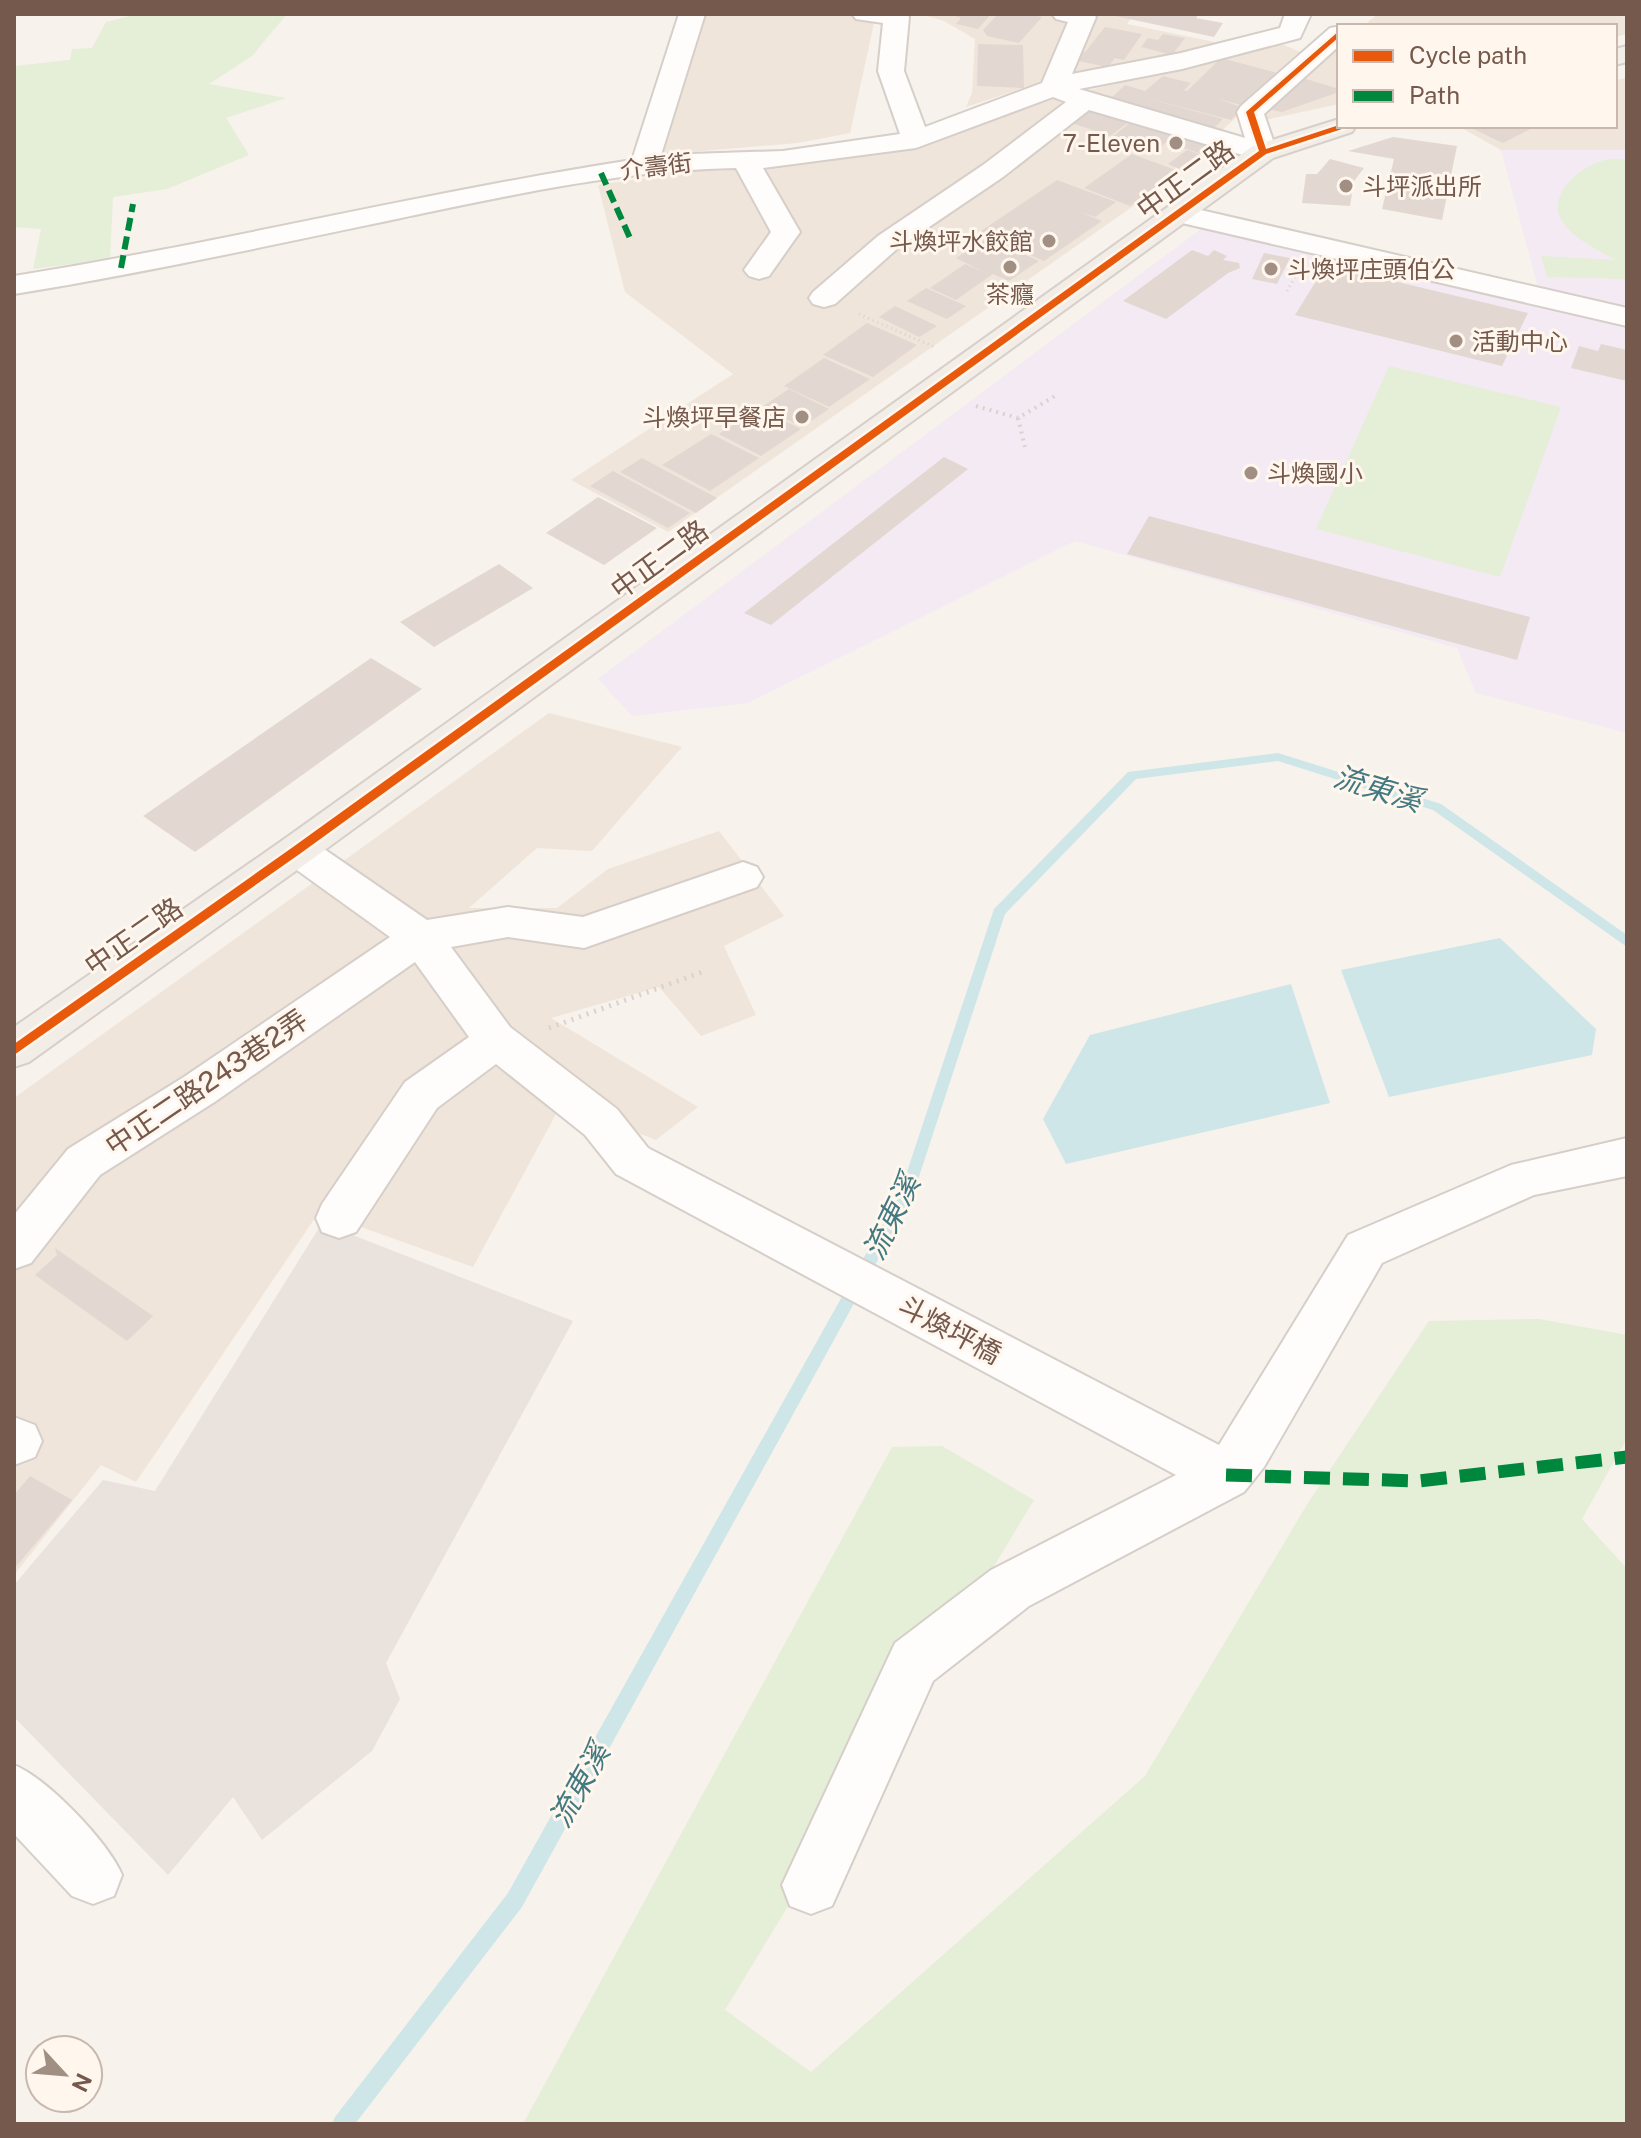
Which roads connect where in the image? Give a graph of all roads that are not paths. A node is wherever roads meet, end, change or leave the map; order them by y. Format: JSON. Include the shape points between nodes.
{"nodes":[{"id":1,"x":692,"y":14,"type":"edge"},
{"id":2,"x":865,"y":14,"type":"edge"},
{"id":3,"x":1065,"y":14,"type":"edge"},
{"id":4,"x":1240,"y":18,"type":"dead end"},
{"id":5,"x":1294,"y":23,"type":"edge"},
{"id":6,"x":1337,"y":29,"type":"edge"},
{"id":7,"x":1337,"y":34,"type":"edge"},
{"id":8,"x":1053,"y":88,"type":"junction"},
{"id":9,"x":1085,"y":100,"type":"junction"},
{"id":10,"x":1337,"y":128,"type":"edge"},
{"id":11,"x":916,"y":140,"type":"junction"},
{"id":12,"x":1263,"y":152,"type":"junction"},
{"id":13,"x":745,"y":160,"type":"junction"},
{"id":14,"x":644,"y":167,"type":"junction"},
{"id":15,"x":1179,"y":214,"type":"junction"},
{"id":16,"x":759,"y":270,"type":"dead end"},
{"id":17,"x":14,"y":285,"type":"edge"},
{"id":18,"x":824,"y":298,"type":"road end"},
{"id":19,"x":1627,"y":317,"type":"edge"},
{"id":20,"x":297,"y":850,"type":"junction"},
{"id":21,"x":743,"y":877,"type":"dead end"},
{"id":22,"x":420,"y":937,"type":"junction"},
{"id":23,"x":496,"y":1040,"type":"junction"},
{"id":24,"x":14,"y":1050,"type":"edge"},
{"id":25,"x":1627,"y":1157,"type":"edge"},
{"id":26,"x":339,"y":1218,"type":"dead end"},
{"id":27,"x":14,"y":1249,"type":"edge"},
{"id":28,"x":1226,"y":1475,"type":"junction"},
{"id":29,"x":14,"y":1793,"type":"edge"},
{"id":30,"x":93,"y":1875,"type":"dead end"},
{"id":31,"x":811,"y":1885,"type":"dead end"}],
"edges":[{"from":1,"to":14,"type":"street"},
{"from":2,"to":11,"type":"street","via":[[896,17],[891,71]]},
{"from":3,"to":8,"type":"street","via":[[1083,17]]},
{"from":4,"to":5,"type":"street"},
{"from":5,"to":6,"type":"street"},
{"from":5,"to":8,"type":"street","name":"介壽街","via":[[1182,61]]},
{"from":7,"to":12,"type":"street","via":[[1250,112]]},
{"from":8,"to":9,"type":"street"},
{"from":8,"to":11,"type":"street","name":"介壽街"},
{"from":9,"to":12,"type":"street"},
{"from":9,"to":18,"type":"street","via":[[888,242]]},
{"from":10,"to":12,"type":"main road","name":"中正二路"},
{"from":11,"to":13,"type":"street","name":"介壽街"},
{"from":12,"to":15,"type":"main road","name":"中正二路"},
{"from":13,"to":14,"type":"street","name":"介壽街"},
{"from":13,"to":16,"type":"street","via":[[786,232]]},
{"from":14,"to":17,"type":"street","name":"介壽街","via":[[500,189],[121,268]]},
{"from":15,"to":19,"type":"street"},
{"from":15,"to":20,"type":"main road","name":"中正二路"},
{"from":20,"to":22,"type":"street"},
{"from":20,"to":24,"type":"main road","name":"中正二路"},
{"from":21,"to":22,"type":"street","via":[[584,933],[508,922]]},
{"from":22,"to":23,"type":"street"},
{"from":22,"to":27,"type":"street","name":"中正二路243巷2弄","via":[[84,1162]]},
{"from":23,"to":26,"type":"street","via":[[421,1095]]},
{"from":23,"to":28,"type":"street","name":"斗煥坪橋","via":[[601,1122],[632,1161]]},
{"from":25,"to":28,"type":"street","via":[[1527,1178],[1365,1249],[1246,1451]]},
{"from":28,"to":31,"type":"street","via":[[1010,1588],[914,1662]]},
{"from":29,"to":30,"type":"street"}]}
